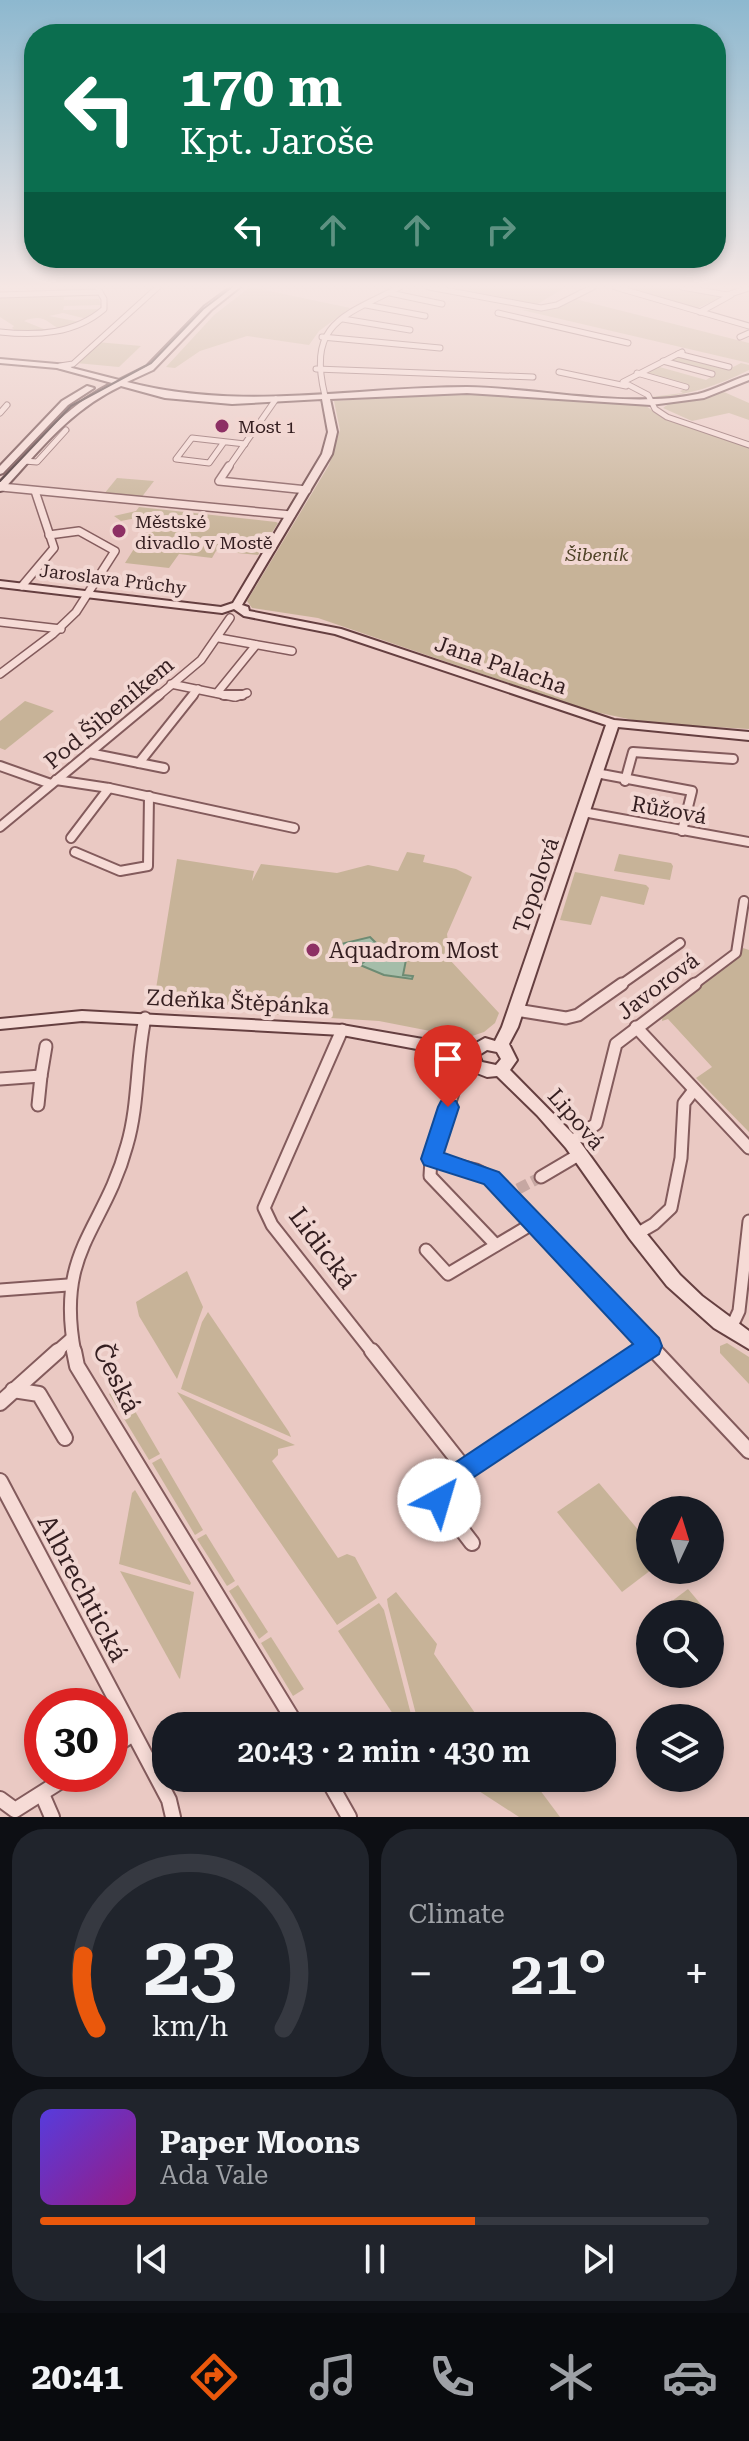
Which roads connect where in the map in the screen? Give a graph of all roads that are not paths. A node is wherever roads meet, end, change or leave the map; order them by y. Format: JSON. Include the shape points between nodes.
{"nodes":[{"id":1,"x":79,"y":372,"type":"edge"},
{"id":2,"x":127,"y":372,"type":"edge"},
{"id":3,"x":139,"y":372,"type":"edge"},
{"id":4,"x":317,"y":372,"type":"edge"},
{"id":5,"x":392,"y":372,"type":"edge"},
{"id":6,"x":559,"y":372,"type":"dead end"},
{"id":7,"x":704,"y":372,"type":"edge"},
{"id":8,"x":637,"y":373,"type":"joint"},
{"id":9,"x":712,"y":374,"type":"dead end"},
{"id":10,"x":533,"y":377,"type":"dead end"},
{"id":11,"x":749,"y":377,"type":"edge"},
{"id":12,"x":116,"y":380,"type":"junction"},
{"id":13,"x":626,"y":386,"type":"junction"},
{"id":14,"x":686,"y":387,"type":"dead end"},
{"id":15,"x":325,"y":396,"type":"junction"},
{"id":16,"x":276,"y":399,"type":"junction"},
{"id":17,"x":651,"y":402,"type":"junction"},
{"id":18,"x":4,"y":405,"type":"edge"},
{"id":19,"x":0,"y":413,"type":"edge"},
{"id":20,"x":66,"y":430,"type":"dead end"},
{"id":21,"x":224,"y":442,"type":"junction"},
{"id":22,"x":245,"y":444,"type":"junction"},
{"id":23,"x":749,"y":445,"type":"edge"},
{"id":24,"x":24,"y":461,"type":"junction"},
{"id":25,"x":0,"y":471,"type":"edge"},
{"id":26,"x":0,"y":488,"type":"edge"},
{"id":27,"x":307,"y":490,"type":"junction"},
{"id":28,"x":35,"y":491,"type":"junction"},
{"id":29,"x":291,"y":515,"type":"junction"},
{"id":30,"x":49,"y":535,"type":"junction"},
{"id":31,"x":0,"y":584,"type":"edge"},
{"id":32,"x":22,"y":586,"type":"junction"},
{"id":33,"x":91,"y":595,"type":"junction"},
{"id":34,"x":240,"y":609,"type":"junction"},
{"id":35,"x":226,"y":614,"type":"junction"},
{"id":36,"x":0,"y":622,"type":"edge"},
{"id":37,"x":61,"y":629,"type":"junction"},
{"id":38,"x":219,"y":638,"type":"junction"},
{"id":39,"x":256,"y":645,"type":"junction"},
{"id":40,"x":292,"y":651,"type":"dead end"},
{"id":41,"x":0,"y":674,"type":"edge"},
{"id":42,"x":171,"y":684,"type":"junction"},
{"id":43,"x":198,"y":689,"type":"junction"},
{"id":44,"x":217,"y":693,"type":"junction"},
{"id":45,"x":247,"y":693,"type":"dead end"},
{"id":46,"x":613,"y":723,"type":"junction"},
{"id":47,"x":749,"y":736,"type":"edge"},
{"id":48,"x":89,"y":753,"type":"junction"},
{"id":49,"x":733,"y":759,"type":"dead end"},
{"id":50,"x":139,"y":763,"type":"junction"},
{"id":51,"x":0,"y":766,"type":"edge"},
{"id":52,"x":164,"y":768,"type":"dead end"},
{"id":53,"x":596,"y":773,"type":"junction"},
{"id":54,"x":625,"y":779,"type":"junction"},
{"id":55,"x":53,"y":782,"type":"junction"},
{"id":56,"x":109,"y":788,"type":"junction"},
{"id":57,"x":149,"y":796,"type":"junction"},
{"id":58,"x":583,"y":812,"type":"junction"},
{"id":59,"x":0,"y":827,"type":"edge"},
{"id":60,"x":294,"y":828,"type":"dead end"},
{"id":61,"x":682,"y":831,"type":"junction"},
{"id":62,"x":71,"y":838,"type":"dead end"},
{"id":63,"x":749,"y":842,"type":"edge"},
{"id":64,"x":75,"y":852,"type":"dead end"},
{"id":65,"x":744,"y":901,"type":"dead end"},
{"id":66,"x":680,"y":943,"type":"dead end"},
{"id":67,"x":516,"y":1010,"type":"junction"},
{"id":68,"x":145,"y":1018,"type":"junction"},
{"id":69,"x":0,"y":1024,"type":"edge"},
{"id":70,"x":636,"y":1027,"type":"junction"},
{"id":71,"x":342,"y":1030,"type":"junction"},
{"id":72,"x":46,"y":1046,"type":"dead end"},
{"id":73,"x":500,"y":1046,"type":"junction"},
{"id":74,"x":471,"y":1053,"type":"junction"},
{"id":75,"x":500,"y":1070,"type":"junction"},
{"id":76,"x":41,"y":1076,"type":"junction"},
{"id":77,"x":0,"y":1079,"type":"edge"},
{"id":78,"x":457,"y":1081,"type":"dead end"},
{"id":79,"x":694,"y":1090,"type":"junction"},
{"id":80,"x":38,"y":1105,"type":"dead end"},
{"id":81,"x":576,"y":1148,"type":"junction"},
{"id":82,"x":749,"y":1148,"type":"edge"},
{"id":83,"x":431,"y":1159,"type":"junction"},
{"id":84,"x":541,"y":1177,"type":"tunnel mouth"},
{"id":85,"x":749,"y":1222,"type":"edge"},
{"id":86,"x":532,"y":1224,"type":"junction"},
{"id":87,"x":635,"y":1235,"type":"junction"},
{"id":88,"x":496,"y":1245,"type":"junction"},
{"id":89,"x":426,"y":1250,"type":"dead end"},
{"id":90,"x":68,"y":1285,"type":"junction"},
{"id":91,"x":0,"y":1290,"type":"edge"},
{"id":92,"x":730,"y":1330,"type":"junction"},
{"id":93,"x":71,"y":1339,"type":"junction"},
{"id":94,"x":749,"y":1341,"type":"edge"},
{"id":95,"x":650,"y":1346,"type":"junction"},
{"id":96,"x":13,"y":1390,"type":"junction"},
{"id":97,"x":0,"y":1403,"type":"edge"},
{"id":98,"x":65,"y":1438,"type":"dead end"},
{"id":99,"x":749,"y":1451,"type":"edge"},
{"id":100,"x":465,"y":1469,"type":"junction"},
{"id":101,"x":0,"y":1481,"type":"edge"},
{"id":102,"x":472,"y":1543,"type":"dead end"},
{"id":103,"x":288,"y":1712,"type":"edge"},
{"id":104,"x":133,"y":1734,"type":"junction"},
{"id":105,"x":128,"y":1737,"type":"edge"},
{"id":106,"x":45,"y":1792,"type":"edge"},
{"id":107,"x":335,"y":1792,"type":"edge"},
{"id":108,"x":42,"y":1794,"type":"junction"},
{"id":109,"x":0,"y":1799,"type":"edge"},
{"id":110,"x":52,"y":1817,"type":"edge"},
{"id":111,"x":173,"y":1817,"type":"edge"},
{"id":112,"x":349,"y":1817,"type":"edge"}],
"edges":[{"from":1,"to":12,"type":"street"},
{"from":2,"to":12,"type":"street"},
{"from":3,"to":12,"type":"street"},
{"from":4,"to":15,"type":"street"},
{"from":5,"to":10,"type":"street"},
{"from":6,"to":13,"type":"street"},
{"from":7,"to":9,"type":"street"},
{"from":8,"to":13,"type":"street","via":[[623,379]]},
{"from":8,"to":14,"type":"street"},
{"from":11,"to":17,"type":"street","via":[[701,396]]},
{"from":12,"to":16,"type":"street","via":[[176,396]]},
{"from":12,"to":24,"type":"street","via":[[71,412]]},
{"from":12,"to":25,"type":"street","via":[[65,403]]},
{"from":13,"to":17,"type":"street"},
{"from":15,"to":16,"type":"street"},
{"from":15,"to":17,"type":"street","via":[[467,390]]},
{"from":15,"to":27,"type":"street","via":[[334,433]]},
{"from":16,"to":22,"type":"street"},
{"from":17,"to":23,"type":"street","via":[[667,417]]},
{"from":18,"to":19,"type":"street"},
{"from":20,"to":24,"type":"street","via":[[37,462]]},
{"from":21,"to":21,"type":"street","via":[[209,463],[176,459],[192,438]]},
{"from":21,"to":22,"type":"street"},
{"from":22,"to":27,"type":"street","via":[[219,481]]},
{"from":24,"to":26,"type":"street"},
{"from":26,"to":28,"type":"street"},
{"from":27,"to":29,"type":"street"},
{"from":28,"to":29,"type":"street"},
{"from":28,"to":30,"type":"street"},
{"from":29,"to":34,"type":"street"},
{"from":30,"to":32,"type":"street","via":[[54,548]]},
{"from":30,"to":33,"type":"street","via":[[79,531],[115,551],[94,581]]},
{"from":31,"to":32,"type":"street","name":"Jaroslava Průchy"},
{"from":32,"to":33,"type":"street","name":"Jaroslava Průchy"},
{"from":33,"to":35,"type":"street","name":"Jaroslava Průchy"},
{"from":33,"to":37,"type":"street"},
{"from":34,"to":35,"type":"street"},
{"from":34,"to":46,"type":"street","name":"Jana Palacha","via":[[337,631]]},
{"from":35,"to":38,"type":"street","name":"Pod Šibeníkem"},
{"from":36,"to":37,"type":"street"},
{"from":37,"to":41,"type":"street"},
{"from":38,"to":39,"type":"street"},
{"from":38,"to":42,"type":"street","name":"Pod Šibeníkem"},
{"from":39,"to":40,"type":"street"},
{"from":39,"to":44,"type":"street"},
{"from":42,"to":43,"type":"street"},
{"from":42,"to":48,"type":"street","name":"Pod Šibeníkem"},
{"from":43,"to":44,"type":"street"},
{"from":43,"to":50,"type":"street"},
{"from":44,"to":45,"type":"street"},
{"from":46,"to":47,"type":"street","name":"Jana Palacha"},
{"from":46,"to":53,"type":"street","name":"Topolová"},
{"from":48,"to":50,"type":"street"},
{"from":48,"to":55,"type":"street","name":"Pod Šibeníkem"},
{"from":49,"to":54,"type":"street","via":[[633,752]]},
{"from":50,"to":52,"type":"street"},
{"from":51,"to":55,"type":"street"},
{"from":53,"to":54,"type":"street"},
{"from":53,"to":58,"type":"street","name":"Topolová"},
{"from":54,"to":61,"type":"street","via":[[692,791]]},
{"from":55,"to":56,"type":"street"},
{"from":55,"to":59,"type":"street","name":"Pod Šibeníkem"},
{"from":56,"to":57,"type":"street"},
{"from":56,"to":62,"type":"street"},
{"from":57,"to":60,"type":"street"},
{"from":57,"to":64,"type":"street","via":[[148,866],[118,871]]},
{"from":58,"to":61,"type":"street","name":"Růžová"},
{"from":58,"to":67,"type":"street","name":"Topolová"},
{"from":61,"to":63,"type":"street","name":"Růžová"},
{"from":65,"to":70,"type":"street","name":"Javorová","via":[[736,953]]},
{"from":66,"to":67,"type":"street","via":[[578,1015]]},
{"from":67,"to":73,"type":"street","name":"Topolová"},
{"from":68,"to":69,"type":"street","name":"Zdeňka Štěpánka","via":[[82,1016]]},
{"from":68,"to":71,"type":"street","name":"Zdeňka Štěpánka"},
{"from":68,"to":90,"type":"street","name":"Česká","via":[[124,1160]]},
{"from":70,"to":79,"type":"street"},
{"from":70,"to":81,"type":"street","name":"Javorová","via":[[616,1044],[596,1124]]},
{"from":71,"to":74,"type":"street","name":"Zdeňka Štěpánka"},
{"from":71,"to":100,"type":"street","name":"Lidická","via":[[264,1208],[272,1225]]},
{"from":72,"to":76,"type":"street"},
{"from":73,"to":74,"type":"street","via":[[481,1045]]},
{"from":73,"to":75,"type":"street","name":"Topolová","via":[[509,1060]]},
{"from":74,"to":75,"type":"street","name":"Lipová","via":[[478,1068]]},
{"from":75,"to":81,"type":"street","name":"Lipová"},
{"from":76,"to":77,"type":"street"},
{"from":76,"to":80,"type":"street"},
{"from":78,"to":83,"type":"street"},
{"from":79,"to":82,"type":"street"},
{"from":79,"to":87,"type":"street","via":[[684,1103],[671,1208]]},
{"from":81,"to":84,"type":"street","name":"Javorová"},
{"from":81,"to":87,"type":"street","name":"Lipová"},
{"from":83,"to":86,"type":"street","via":[[476,1170],[513,1191]]},
{"from":83,"to":88,"type":"street","via":[[430,1176]]},
{"from":85,"to":92,"type":"street","via":[[739,1311]]},
{"from":86,"to":88,"type":"street"},
{"from":86,"to":95,"type":"street"},
{"from":87,"to":92,"type":"street","name":"Lipová","via":[[682,1291]]},
{"from":88,"to":89,"type":"street","via":[[448,1274]]},
{"from":90,"to":91,"type":"street"},
{"from":90,"to":93,"type":"street","name":"Česká"},
{"from":92,"to":94,"type":"street","name":"Lipová"},
{"from":93,"to":96,"type":"street"},
{"from":93,"to":103,"type":"street","name":"Česká","via":[[77,1366]]},
{"from":95,"to":99,"type":"street"},
{"from":95,"to":100,"type":"street"},
{"from":96,"to":97,"type":"street"},
{"from":96,"to":98,"type":"street","via":[[39,1394]]},
{"from":100,"to":102,"type":"street","via":[[439,1489],[439,1500]]},
{"from":101,"to":104,"type":"street","name":"Albrechtická"},
{"from":104,"to":105,"type":"street"},
{"from":104,"to":111,"type":"street","name":"Albrechtická"},
{"from":106,"to":108,"type":"street"},
{"from":107,"to":112,"type":"street"},
{"from":108,"to":109,"type":"street","via":[[15,1810]]},
{"from":108,"to":110,"type":"street"}]}
